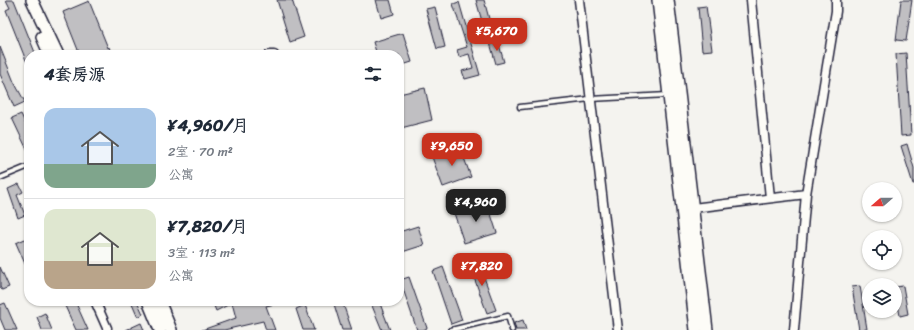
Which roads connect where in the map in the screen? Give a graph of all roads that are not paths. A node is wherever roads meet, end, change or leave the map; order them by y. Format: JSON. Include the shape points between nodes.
{"nodes":[{"id":1,"x":26,"y":0,"type":"edge"},
{"id":2,"x":32,"y":0,"type":"edge"},
{"id":3,"x":579,"y":0,"type":"edge"},
{"id":4,"x":658,"y":0,"type":"edge"},
{"id":5,"x":668,"y":0,"type":"edge"},
{"id":6,"x":750,"y":0,"type":"edge"},
{"id":7,"x":836,"y":0,"type":"edge"},
{"id":8,"x":48,"y":50,"type":"edge"},
{"id":9,"x":56,"y":50,"type":"edge"},
{"id":10,"x":668,"y":95,"type":"junction"},
{"id":11,"x":590,"y":99,"type":"junction"},
{"id":12,"x":520,"y":107,"type":"dead end"},
{"id":13,"x":24,"y":168,"type":"edge"},
{"id":14,"x":0,"y":178,"type":"edge"},
{"id":15,"x":806,"y":194,"type":"junction"},
{"id":16,"x":770,"y":198,"type":"junction"},
{"id":17,"x":693,"y":208,"type":"junction"},
{"id":18,"x":97,"y":306,"type":"edge"},
{"id":19,"x":150,"y":306,"type":"edge"},
{"id":20,"x":161,"y":306,"type":"edge"},
{"id":21,"x":107,"y":328,"type":"dead end"},
{"id":22,"x":160,"y":330,"type":"edge"},
{"id":23,"x":171,"y":330,"type":"edge"},
{"id":24,"x":451,"y":330,"type":"edge"},
{"id":25,"x":512,"y":330,"type":"edge"},
{"id":26,"x":618,"y":330,"type":"edge"},
{"id":27,"x":696,"y":330,"type":"edge"},
{"id":28,"x":707,"y":330,"type":"edge"},
{"id":29,"x":794,"y":330,"type":"edge"}],
"edges":[{"from":1,"to":8,"type":"main road"},
{"from":2,"to":9,"type":"main road"},
{"from":3,"to":11,"type":"street"},
{"from":4,"to":10,"type":"main road"},
{"from":5,"to":17,"type":"main road"},
{"from":6,"to":16,"type":"street"},
{"from":7,"to":15,"type":"street"},
{"from":10,"to":11,"type":"lane"},
{"from":10,"to":27,"type":"main road"},
{"from":11,"to":12,"type":"lane"},
{"from":11,"to":26,"type":"street"},
{"from":13,"to":14,"type":"lane"},
{"from":15,"to":16,"type":"street"},
{"from":15,"to":29,"type":"street"},
{"from":16,"to":17,"type":"street"},
{"from":17,"to":28,"type":"main road"},
{"from":18,"to":21,"type":"street"},
{"from":19,"to":22,"type":"main road"},
{"from":20,"to":23,"type":"main road"},
{"from":24,"to":25,"type":"lane","via":[[508,316]]}]}
